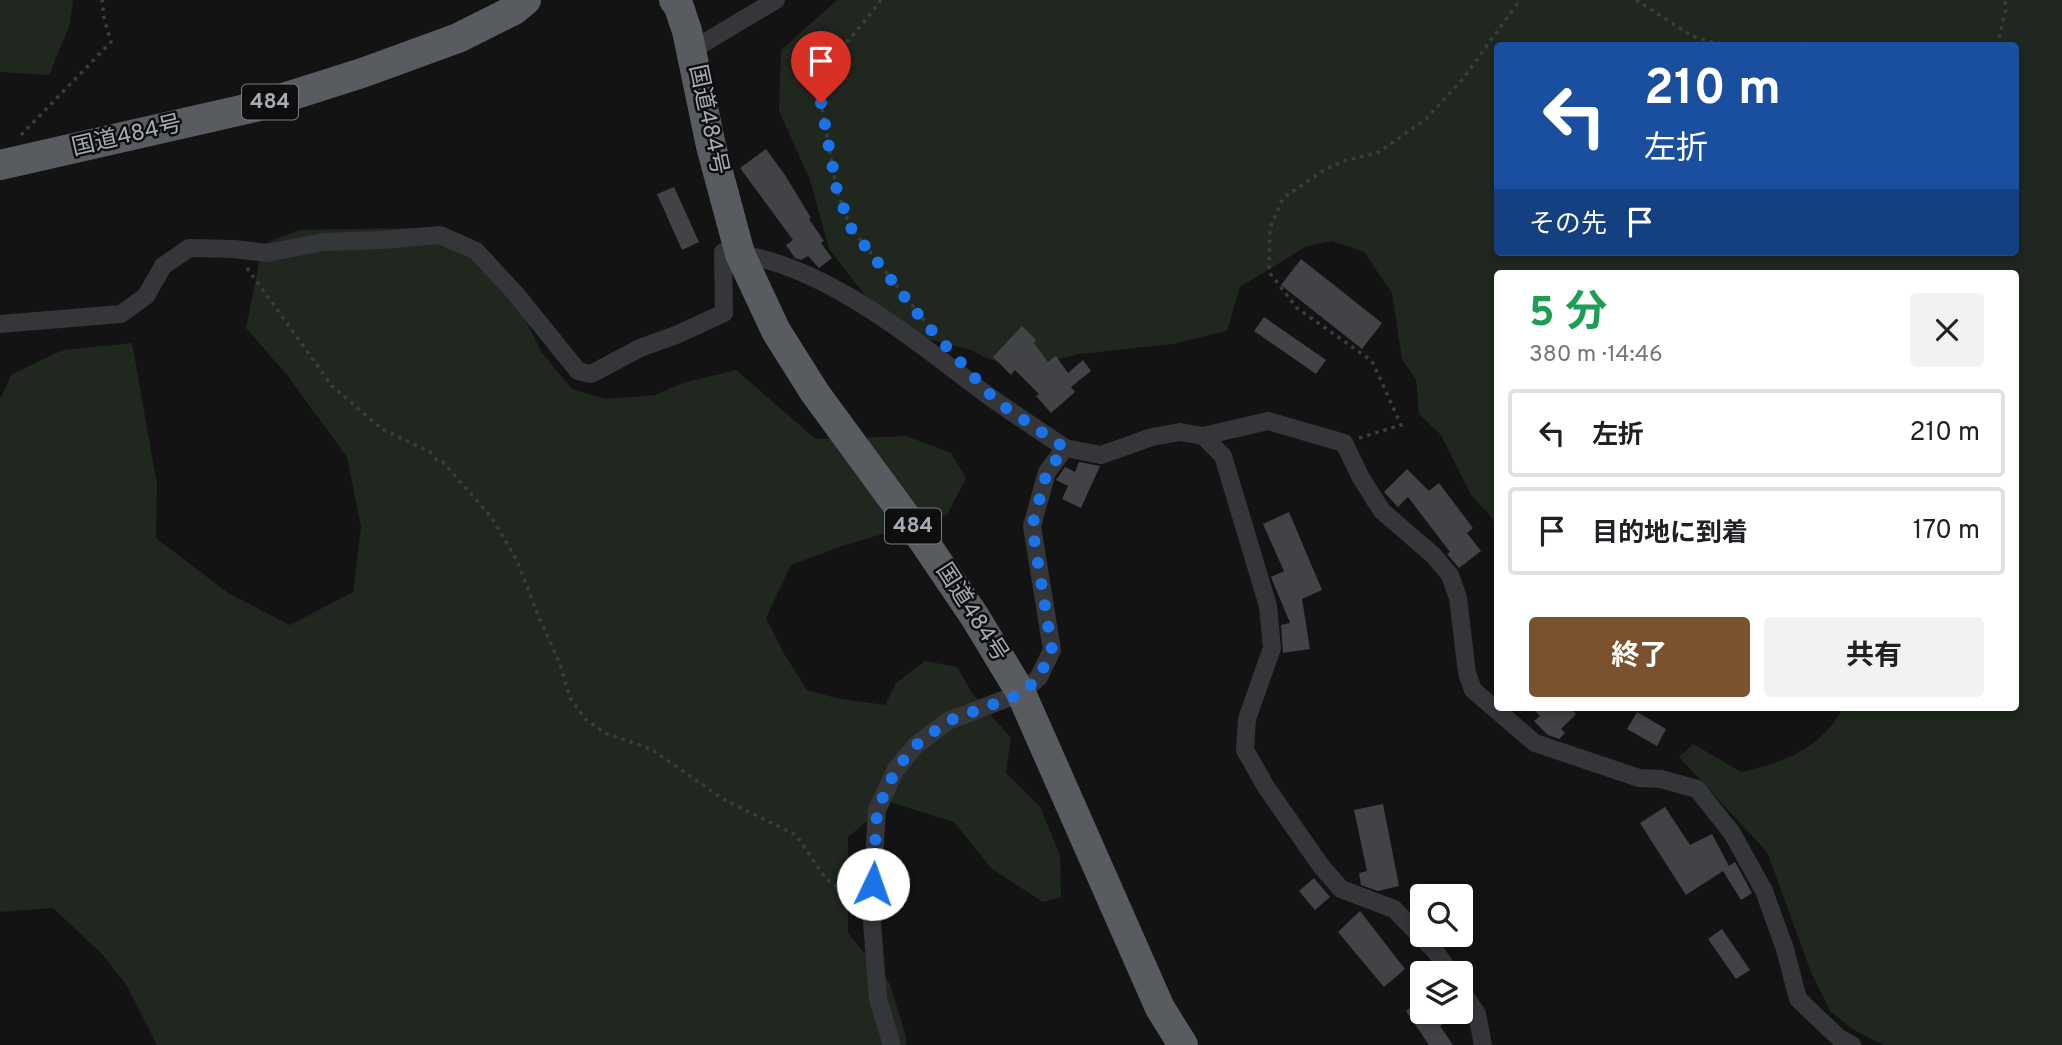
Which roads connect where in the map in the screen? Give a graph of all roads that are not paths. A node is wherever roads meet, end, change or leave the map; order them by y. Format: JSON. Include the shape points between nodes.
{"nodes":[{"id":1,"x":526,"y":0,"type":"edge"},
{"id":2,"x":674,"y":0,"type":"edge"},
{"id":3,"x":776,"y":0,"type":"edge"},
{"id":4,"x":692,"y":50,"type":"junction"},
{"id":5,"x":0,"y":165,"type":"edge"},
{"id":6,"x":740,"y":254,"type":"junction"},
{"id":7,"x":0,"y":324,"type":"edge"},
{"id":8,"x":1203,"y":436,"type":"junction"},
{"id":9,"x":1065,"y":448,"type":"junction"},
{"id":10,"x":1021,"y":694,"type":"junction"},
{"id":11,"x":1494,"y":708,"type":"edge"},
{"id":12,"x":1498,"y":711,"type":"edge"},
{"id":13,"x":1442,"y":961,"type":"edge"},
{"id":14,"x":1473,"y":1008,"type":"edge"},
{"id":15,"x":892,"y":1045,"type":"edge"},
{"id":16,"x":1183,"y":1045,"type":"edge"},
{"id":17,"x":1483,"y":1045,"type":"edge"},
{"id":18,"x":1852,"y":1045,"type":"edge"}],
"edges":[{"from":1,"to":5,"type":"highway","name":"国道484号","number":"484","via":[[458,37],[255,107]]},
{"from":2,"to":4,"type":"highway","name":"国道484号","number":"484"},
{"from":3,"to":4,"type":"street"},
{"from":4,"to":6,"type":"highway","name":"国道484号","number":"484"},
{"from":6,"to":7,"type":"street","via":[[723,253],[724,313],[591,374],[578,371],[476,251],[440,234],[323,242],[267,253],[189,248],[163,266],[146,296],[121,314]]},
{"from":6,"to":9,"type":"street","via":[[796,268],[851,299]]},
{"from":6,"to":10,"type":"highway","name":"国道484号","number":"484","via":[[800,371],[932,553]]},
{"from":8,"to":9,"type":"street","via":[[1180,432],[1101,455]]},
{"from":8,"to":11,"type":"street","via":[[1268,421],[1344,443],[1382,511],[1450,575],[1458,598],[1467,673],[1473,690]]},
{"from":8,"to":13,"type":"street","via":[[1223,456],[1268,606],[1272,648],[1247,719],[1245,750],[1266,787],[1341,889],[1394,909]]},
{"from":9,"to":10,"type":"street","via":[[1047,472],[1032,526],[1052,650],[1039,677]]},
{"from":10,"to":15,"type":"street","via":[[948,721],[916,745],[896,769],[877,810],[871,909],[878,999]]},
{"from":10,"to":16,"type":"highway","name":"国道484号","number":"484","via":[[1160,1009]]},
{"from":12,"to":18,"type":"street","via":[[1535,743],[1639,778],[1698,789],[1732,833],[1763,891],[1786,949],[1798,999]]},
{"from":14,"to":17,"type":"street"}]}
